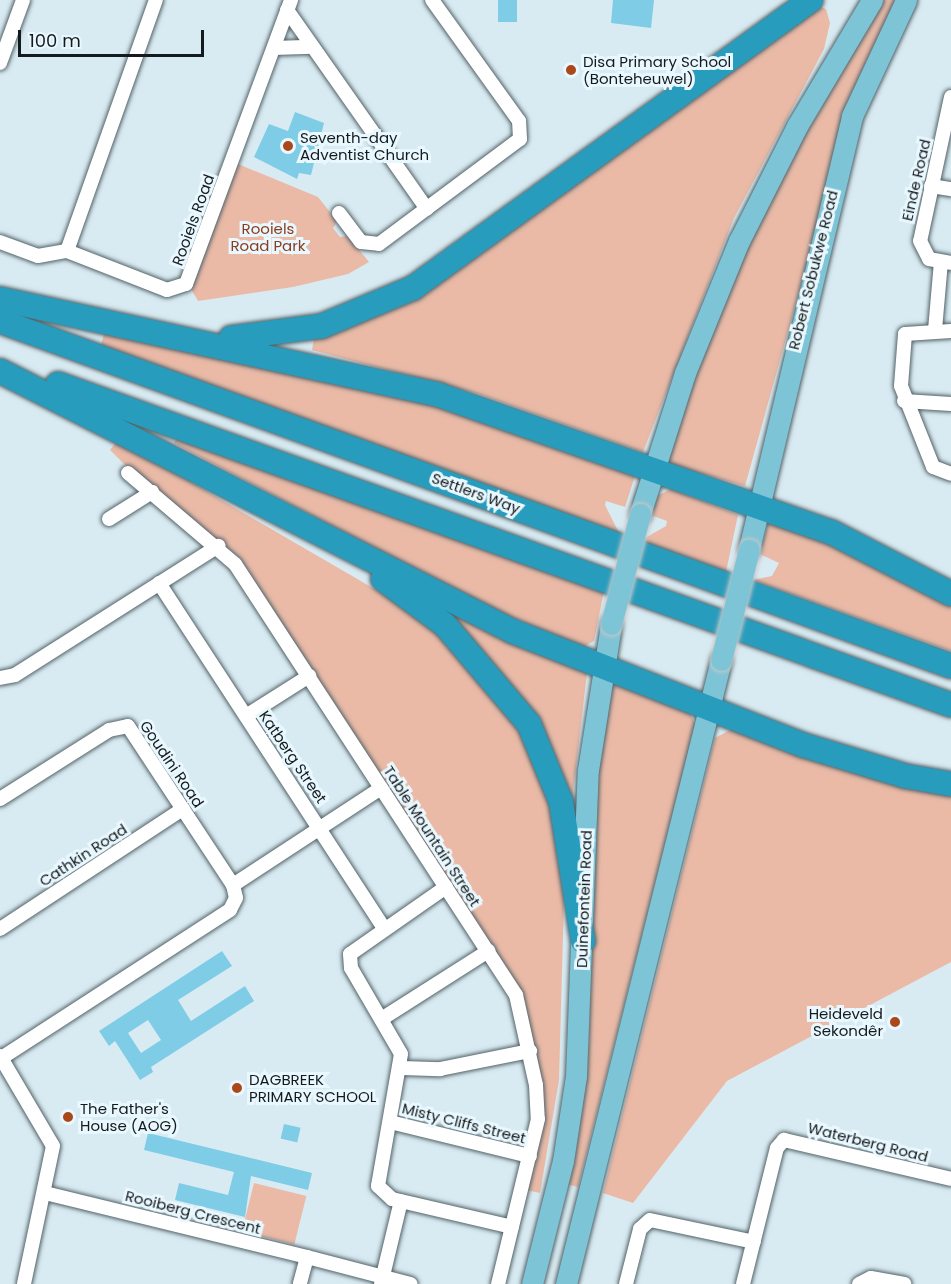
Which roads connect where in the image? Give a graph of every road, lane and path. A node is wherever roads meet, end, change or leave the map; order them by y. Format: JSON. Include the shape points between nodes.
{"nodes":[{"id":1,"x":23,"y":0,"type":"edge"},
{"id":2,"x":156,"y":0,"type":"edge"},
{"id":3,"x":432,"y":0,"type":"edge"},
{"id":4,"x":811,"y":0,"type":"edge"},
{"id":5,"x":872,"y":0,"type":"edge"},
{"id":6,"x":906,"y":0,"type":"edge"},
{"id":7,"x":289,"y":5,"type":"edge"},
{"id":8,"x":312,"y":47,"type":"junction"},
{"id":9,"x":274,"y":48,"type":"junction"},
{"id":10,"x":0,"y":63,"type":"edge"},
{"id":11,"x":951,"y":97,"type":"edge"},
{"id":12,"x":931,"y":186,"type":"junction"},
{"id":13,"x":951,"y":189,"type":"edge"},
{"id":14,"x":427,"y":209,"type":"junction"},
{"id":15,"x":339,"y":213,"type":"dead end"},
{"id":16,"x":0,"y":242,"type":"edge"},
{"id":17,"x":67,"y":251,"type":"junction"},
{"id":18,"x":946,"y":262,"type":"edge"},
{"id":19,"x":0,"y":299,"type":"edge"},
{"id":20,"x":0,"y":321,"type":"edge"},
{"id":21,"x":935,"y":330,"type":"junction"},
{"id":22,"x":951,"y":331,"type":"edge"},
{"id":23,"x":178,"y":337,"type":"junction"},
{"id":24,"x":0,"y":363,"type":"edge"},
{"id":25,"x":0,"y":371,"type":"edge"},
{"id":26,"x":904,"y":401,"type":"junction"},
{"id":27,"x":951,"y":404,"type":"edge"},
{"id":28,"x":653,"y":470,"type":"junction"},
{"id":29,"x":128,"y":473,"type":"dead end"},
{"id":30,"x":951,"y":474,"type":"edge"},
{"id":31,"x":152,"y":492,"type":"junction"},
{"id":32,"x":758,"y":507,"type":"junction"},
{"id":33,"x":109,"y":519,"type":"dead end"},
{"id":34,"x":218,"y":546,"type":"junction"},
{"id":35,"x":341,"y":548,"type":"junction"},
{"id":36,"x":159,"y":583,"type":"junction"},
{"id":37,"x":951,"y":594,"type":"edge"},
{"id":38,"x":951,"y":666,"type":"edge"},
{"id":39,"x":603,"y":667,"type":"junction"},
{"id":40,"x":309,"y":676,"type":"junction"},
{"id":41,"x":0,"y":678,"type":"edge"},
{"id":42,"x":951,"y":705,"type":"edge"},
{"id":43,"x":708,"y":708,"type":"junction"},
{"id":44,"x":246,"y":716,"type":"junction"},
{"id":45,"x":951,"y":784,"type":"edge"},
{"id":46,"x":381,"y":788,"type":"junction"},
{"id":47,"x":0,"y":799,"type":"edge"},
{"id":48,"x":183,"y":809,"type":"junction"},
{"id":49,"x":320,"y":828,"type":"junction"},
{"id":50,"x":233,"y":885,"type":"junction"},
{"id":51,"x":446,"y":887,"type":"junction"},
{"id":52,"x":383,"y":927,"type":"junction"},
{"id":53,"x":0,"y":929,"type":"edge"},
{"id":54,"x":583,"y":940,"type":"junction"},
{"id":55,"x":488,"y":951,"type":"junction"},
{"id":56,"x":383,"y":1018,"type":"junction"},
{"id":57,"x":530,"y":1051,"type":"junction"},
{"id":58,"x":0,"y":1057,"type":"edge"},
{"id":59,"x":402,"y":1068,"type":"junction"},
{"id":60,"x":390,"y":1122,"type":"junction"},
{"id":61,"x":530,"y":1156,"type":"junction"},
{"id":62,"x":951,"y":1179,"type":"edge"},
{"id":63,"x":45,"y":1193,"type":"junction"},
{"id":64,"x":401,"y":1201,"type":"junction"},
{"id":65,"x":512,"y":1227,"type":"junction"},
{"id":66,"x":754,"y":1242,"type":"junction"},
{"id":67,"x":307,"y":1257,"type":"junction"},
{"id":68,"x":382,"y":1281,"type":"edge"},
{"id":69,"x":24,"y":1284,"type":"edge"},
{"id":70,"x":300,"y":1284,"type":"edge"},
{"id":71,"x":411,"y":1284,"type":"edge"},
{"id":72,"x":498,"y":1284,"type":"edge"},
{"id":73,"x":532,"y":1284,"type":"edge"},
{"id":74,"x":566,"y":1284,"type":"edge"},
{"id":75,"x":626,"y":1284,"type":"edge"},
{"id":76,"x":743,"y":1284,"type":"edge"},
{"id":77,"x":859,"y":1284,"type":"edge"},
{"id":78,"x":904,"y":1284,"type":"edge"}],
"edges":[{"from":1,"to":10,"type":"street"},
{"from":2,"to":17,"type":"street"},
{"from":3,"to":14,"type":"street","via":[[522,131],[517,145]]},
{"from":4,"to":23,"type":"highway","via":[[445,268],[395,298],[296,332]]},
{"from":5,"to":28,"type":"main road","via":[[754,208],[685,373]]},
{"from":6,"to":32,"type":"main road","name":"Robert Sobukwe Road","via":[[852,117]]},
{"from":7,"to":8,"type":"street"},
{"from":7,"to":9,"type":"street","name":"Rooiels Road"},
{"from":8,"to":9,"type":"street"},
{"from":8,"to":14,"type":"street"},
{"from":9,"to":17,"type":"street","name":"Rooiels Road","via":[[186,284],[167,290]]},
{"from":11,"to":12,"type":"street","name":"Einde Road"},
{"from":12,"to":13,"type":"street"},
{"from":12,"to":18,"type":"street","name":"Einde Road","via":[[921,248]]},
{"from":14,"to":15,"type":"street","via":[[374,245],[361,242]]},
{"from":16,"to":17,"type":"street","via":[[38,256]]},
{"from":18,"to":21,"type":"street","name":"Einde Road"},
{"from":19,"to":23,"type":"highway"},
{"from":20,"to":38,"type":"highway","name":"Settlers Way"},
{"from":21,"to":22,"type":"street"},
{"from":21,"to":26,"type":"street","via":[[908,333],[903,339]]},
{"from":23,"to":28,"type":"highway","via":[[380,378]]},
{"from":24,"to":42,"type":"highway"},
{"from":25,"to":35,"type":"highway"},
{"from":26,"to":27,"type":"street"},
{"from":26,"to":30,"type":"street","via":[[933,467]]},
{"from":28,"to":32,"type":"highway"},
{"from":28,"to":39,"type":"main road","name":"Duinefontein Road","bridge":true},
{"from":29,"to":31,"type":"street","name":"Table Mountain Street"},
{"from":31,"to":33,"type":"street"},
{"from":31,"to":34,"type":"street","name":"Table Mountain Street"},
{"from":32,"to":37,"type":"highway","via":[[861,544]]},
{"from":32,"to":43,"type":"main road","name":"Robert Sobukwe Road","bridge":true},
{"from":34,"to":36,"type":"street"},
{"from":34,"to":40,"type":"street","name":"Table Mountain Street"},
{"from":35,"to":39,"type":"highway","via":[[512,631]]},
{"from":35,"to":54,"type":"highway","via":[[445,625],[529,724],[561,802]]},
{"from":36,"to":41,"type":"street","via":[[15,675]]},
{"from":36,"to":44,"type":"street","name":"Katberg Street"},
{"from":39,"to":43,"type":"highway"},
{"from":39,"to":54,"type":"main road","name":"Duinefontein Road","via":[[586,797]]},
{"from":40,"to":44,"type":"street"},
{"from":40,"to":46,"type":"street","name":"Table Mountain Street"},
{"from":43,"to":45,"type":"highway","via":[[858,763]]},
{"from":43,"to":74,"type":"main road"},
{"from":44,"to":49,"type":"street","name":"Katberg Street"},
{"from":46,"to":49,"type":"street"},
{"from":46,"to":51,"type":"street","name":"Table Mountain Street"},
{"from":47,"to":48,"type":"street","name":"Goudini Road","via":[[123,725],[132,729]]},
{"from":48,"to":50,"type":"street","name":"Goudini Road"},
{"from":48,"to":53,"type":"street","name":"Cathkin Road"},
{"from":49,"to":50,"type":"street","name":"Katberg Street"},
{"from":49,"to":52,"type":"street"},
{"from":50,"to":58,"type":"street","via":[[236,898],[230,910]]},
{"from":51,"to":52,"type":"street"},
{"from":51,"to":55,"type":"street","name":"Table Mountain Street"},
{"from":52,"to":56,"type":"street","via":[[354,945],[349,958]]},
{"from":54,"to":73,"type":"main road","name":"Duinefontein Road","via":[[569,1128]]},
{"from":55,"to":56,"type":"street"},
{"from":55,"to":57,"type":"street","name":"Table Mountain Street","via":[[516,995]]},
{"from":56,"to":59,"type":"street","via":[[400,1048]]},
{"from":57,"to":59,"type":"street","via":[[440,1069]]},
{"from":57,"to":61,"type":"street","name":"Table Mountain Street","via":[[538,1119]]},
{"from":58,"to":63,"type":"street","via":[[52,1141]]},
{"from":59,"to":60,"type":"street"},
{"from":60,"to":61,"type":"street","name":"Misty Cliffs Street"},
{"from":60,"to":64,"type":"street","via":[[378,1186],[385,1196]]},
{"from":61,"to":65,"type":"street","name":"Table Mountain Street"},
{"from":62,"to":66,"type":"street","name":"Waterberg Road","via":[[784,1140],[777,1148]]},
{"from":63,"to":67,"type":"street","name":"Rooiberg Crescent"},
{"from":63,"to":69,"type":"street"},
{"from":64,"to":65,"type":"street"},
{"from":64,"to":68,"type":"street"},
{"from":65,"to":72,"type":"street","name":"Table Mountain Street"},
{"from":66,"to":75,"type":"street","via":[[650,1220],[640,1229]]},
{"from":66,"to":76,"type":"street","name":"Waterberg Road"},
{"from":67,"to":68,"type":"street","name":"Rooiberg Crescent"},
{"from":67,"to":70,"type":"street"},
{"from":68,"to":71,"type":"street","name":"Rooiberg Crescent"},
{"from":77,"to":78,"type":"street","via":[[871,1278]]}]}
